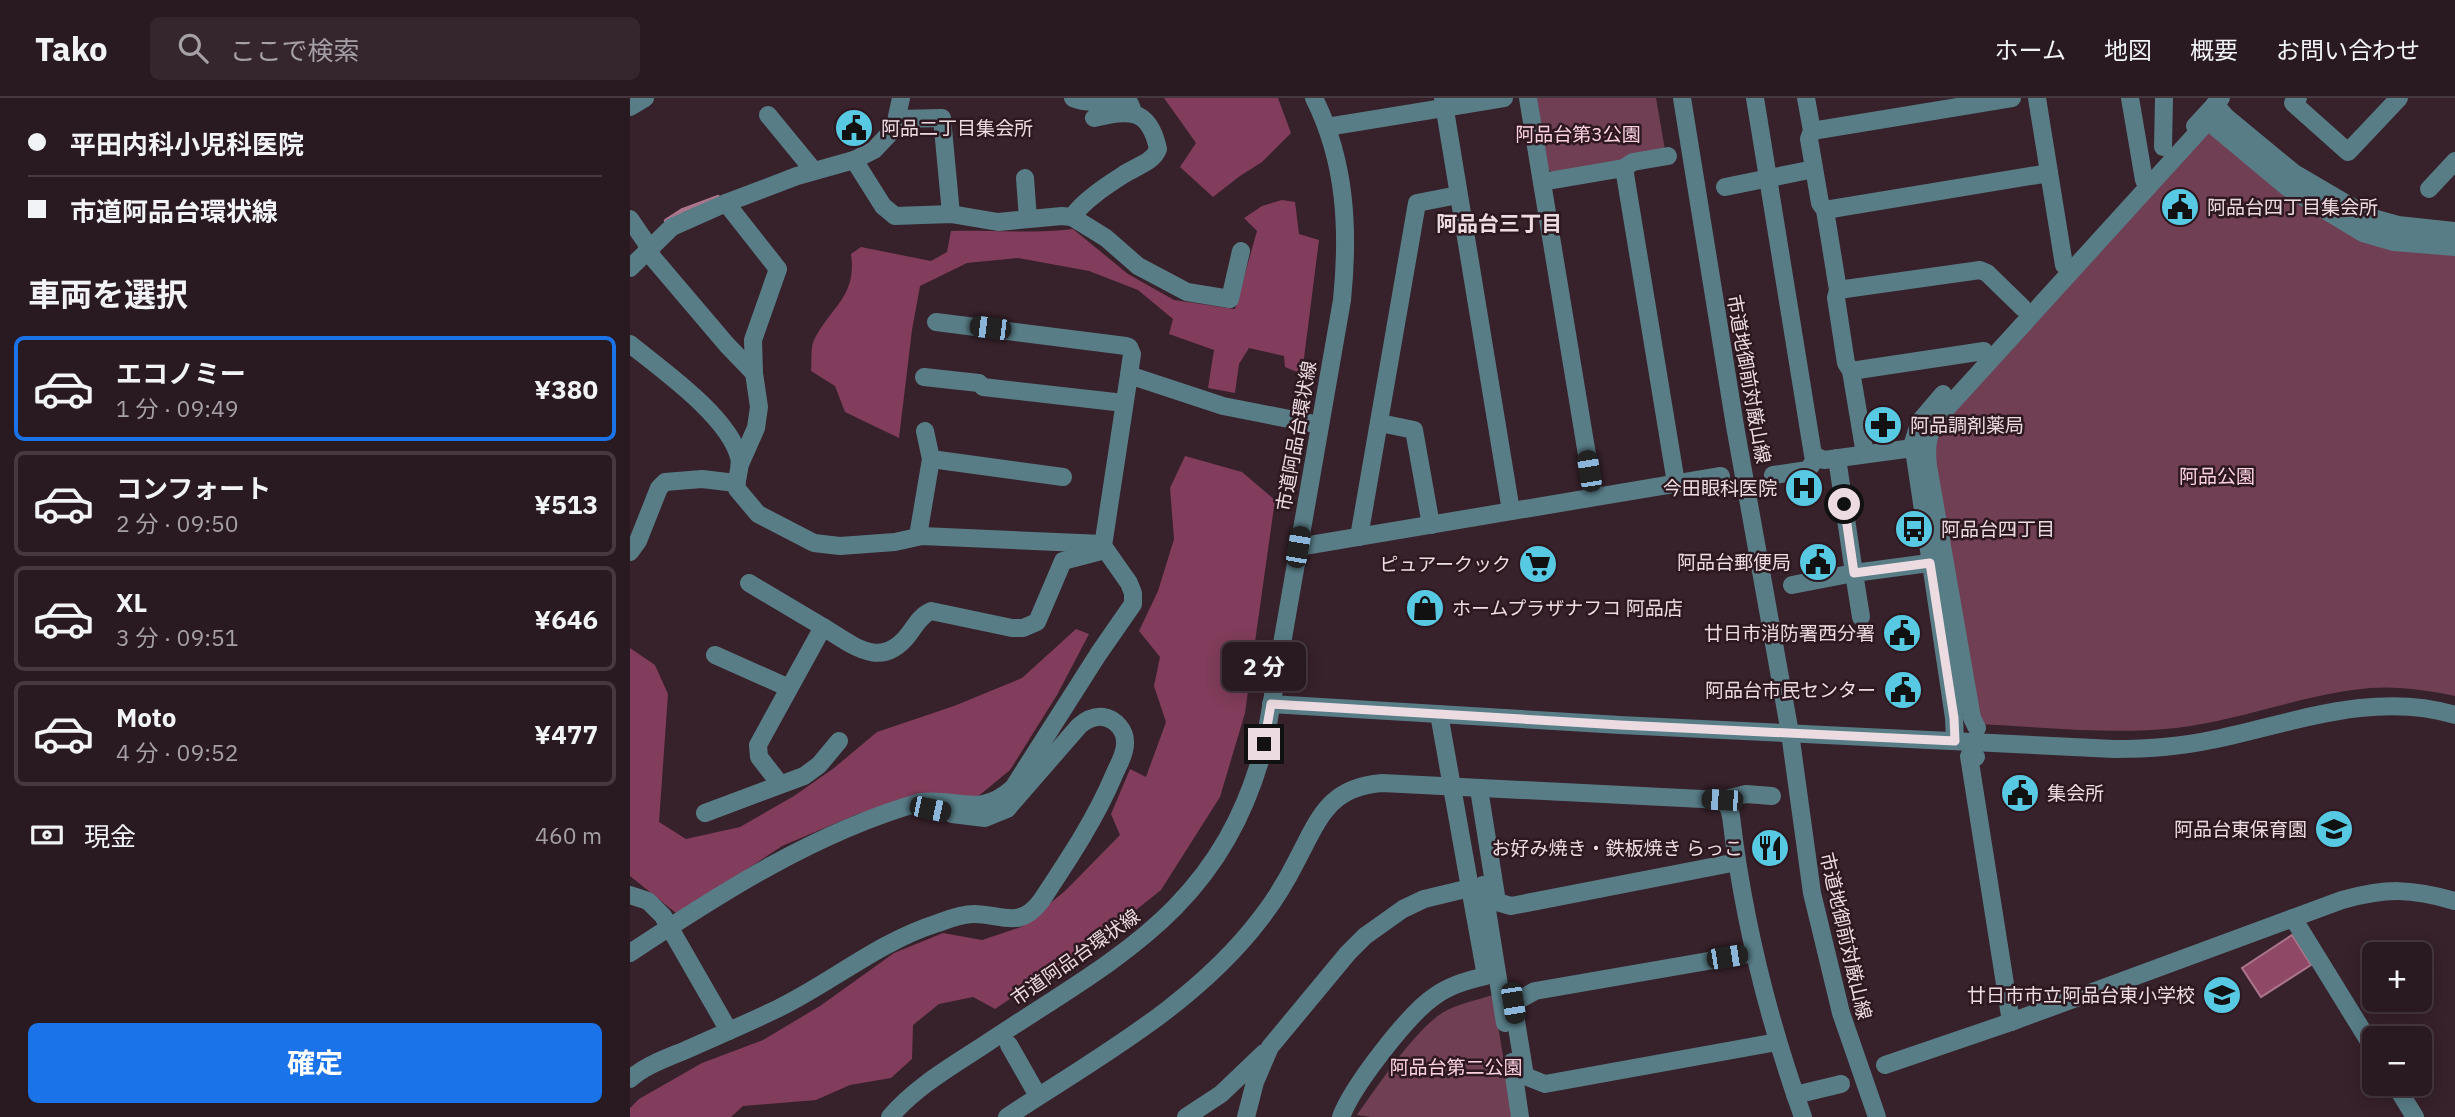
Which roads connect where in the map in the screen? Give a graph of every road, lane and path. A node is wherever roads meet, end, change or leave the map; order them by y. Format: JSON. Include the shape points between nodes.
{"nodes":[{"id":1,"x":645,"y":98,"type":"edge"},
{"id":2,"x":901,"y":98,"type":"edge"},
{"id":3,"x":1073,"y":98,"type":"edge"},
{"id":4,"x":1314,"y":98,"type":"edge"},
{"id":5,"x":1504,"y":98,"type":"edge"},
{"id":6,"x":1528,"y":98,"type":"edge"},
{"id":7,"x":1682,"y":98,"type":"edge"},
{"id":8,"x":1755,"y":98,"type":"edge"},
{"id":9,"x":1806,"y":98,"type":"edge"},
{"id":10,"x":2012,"y":98,"type":"edge"},
{"id":11,"x":2037,"y":98,"type":"edge"},
{"id":12,"x":2130,"y":98,"type":"edge"},
{"id":13,"x":2164,"y":98,"type":"edge"},
{"id":14,"x":2298,"y":98,"type":"edge"},
{"id":15,"x":2399,"y":98,"type":"edge"},
{"id":16,"x":2218,"y":101,"type":"edge"},
{"id":17,"x":1444,"y":103,"type":"edge"},
{"id":18,"x":630,"y":107,"type":"edge"},
{"id":19,"x":1133,"y":113,"type":"junction"},
{"id":20,"x":768,"y":115,"type":"dead end"},
{"id":21,"x":1094,"y":118,"type":"dead end"},
{"id":22,"x":897,"y":119,"type":"junction"},
{"id":23,"x":1327,"y":127,"type":"junction"},
{"id":24,"x":1812,"y":131,"type":"junction"},
{"id":25,"x":2163,"y":147,"type":"dead end"},
{"id":26,"x":1668,"y":156,"type":"dead end"},
{"id":27,"x":854,"y":160,"type":"junction"},
{"id":28,"x":2455,"y":161,"type":"edge"},
{"id":29,"x":810,"y":167,"type":"junction"},
{"id":30,"x":1624,"y":168,"type":"junction"},
{"id":31,"x":1814,"y":169,"type":"junction"},
{"id":32,"x":2049,"y":173,"type":"junction"},
{"id":33,"x":1025,"y":178,"type":"dead end"},
{"id":34,"x":1768,"y":178,"type":"junction"},
{"id":35,"x":2144,"y":180,"type":"junction"},
{"id":36,"x":1542,"y":182,"type":"junction"},
{"id":37,"x":1725,"y":187,"type":"dead end"},
{"id":38,"x":2429,"y":189,"type":"dead end"},
{"id":39,"x":1458,"y":195,"type":"junction"},
{"id":40,"x":726,"y":203,"type":"junction"},
{"id":41,"x":1825,"y":210,"type":"junction"},
{"id":42,"x":951,"y":214,"type":"junction"},
{"id":43,"x":1072,"y":217,"type":"junction"},
{"id":44,"x":630,"y":219,"type":"edge"},
{"id":45,"x":1028,"y":219,"type":"junction"},
{"id":46,"x":2455,"y":231,"type":"edge"},
{"id":47,"x":647,"y":244,"type":"junction"},
{"id":48,"x":2455,"y":247,"type":"edge"},
{"id":49,"x":1241,"y":251,"type":"dead end"},
{"id":50,"x":2064,"y":265,"type":"junction"},
{"id":51,"x":630,"y":268,"type":"edge"},
{"id":52,"x":1838,"y":290,"type":"junction"},
{"id":53,"x":2023,"y":308,"type":"junction"},
{"id":54,"x":936,"y":322,"type":"dead end"},
{"id":55,"x":630,"y":344,"type":"edge"},
{"id":56,"x":1984,"y":351,"type":"junction"},
{"id":57,"x":1851,"y":371,"type":"junction"},
{"id":58,"x":754,"y":373,"type":"junction"},
{"id":59,"x":1129,"y":375,"type":"junction"},
{"id":60,"x":924,"y":377,"type":"dead end"},
{"id":61,"x":1124,"y":403,"type":"junction"},
{"id":62,"x":1380,"y":423,"type":"junction"},
{"id":63,"x":1320,"y":425,"type":"junction"},
{"id":64,"x":925,"y":431,"type":"dead end"},
{"id":65,"x":1913,"y":448,"type":"junction"},
{"id":66,"x":1865,"y":454,"type":"junction"},
{"id":67,"x":1816,"y":458,"type":"junction"},
{"id":68,"x":1837,"y":458,"type":"junction"},
{"id":69,"x":931,"y":459,"type":"junction"},
{"id":70,"x":740,"y":464,"type":"junction"},
{"id":71,"x":1773,"y":475,"type":"dead end"},
{"id":72,"x":1063,"y":477,"type":"dead end"},
{"id":73,"x":1720,"y":477,"type":"dead end"},
{"id":74,"x":736,"y":483,"type":"junction"},
{"id":75,"x":1676,"y":483,"type":"junction"},
{"id":76,"x":1594,"y":497,"type":"junction"},
{"id":77,"x":1511,"y":511,"type":"junction"},
{"id":78,"x":1431,"y":525,"type":"junction"},
{"id":79,"x":918,"y":536,"type":"junction"},
{"id":80,"x":1359,"y":537,"type":"junction"},
{"id":81,"x":1104,"y":547,"type":"junction"},
{"id":82,"x":1298,"y":547,"type":"junction"},
{"id":83,"x":630,"y":552,"type":"edge"},
{"id":84,"x":1930,"y":563,"type":"junction"},
{"id":85,"x":1854,"y":573,"type":"junction"},
{"id":86,"x":749,"y":583,"type":"dead end"},
{"id":87,"x":1792,"y":585,"type":"dead end"},
{"id":88,"x":1861,"y":617,"type":"dead end"},
{"id":89,"x":823,"y":627,"type":"junction"},
{"id":90,"x":715,"y":655,"type":"dead end"},
{"id":91,"x":789,"y":688,"type":"junction"},
{"id":92,"x":1271,"y":704,"type":"junction"},
{"id":93,"x":1439,"y":714,"type":"junction"},
{"id":94,"x":2455,"y":715,"type":"edge"},
{"id":95,"x":1977,"y":728,"type":"dead end"},
{"id":96,"x":1790,"y":733,"type":"junction"},
{"id":97,"x":839,"y":741,"type":"dead end"},
{"id":98,"x":1955,"y":741,"type":"junction"},
{"id":99,"x":1976,"y":757,"type":"dead end"},
{"id":100,"x":780,"y":784,"type":"junction"},
{"id":101,"x":1466,"y":788,"type":"junction"},
{"id":102,"x":1772,"y":796,"type":"dead end"},
{"id":103,"x":1722,"y":800,"type":"junction"},
{"id":104,"x":911,"y":805,"type":"junction"},
{"id":105,"x":705,"y":813,"type":"dead end"},
{"id":106,"x":1737,"y":863,"type":"junction"},
{"id":107,"x":1470,"y":887,"type":"junction"},
{"id":108,"x":630,"y":895,"type":"edge"},
{"id":109,"x":2455,"y":901,"type":"edge"},
{"id":110,"x":2293,"y":918,"type":"junction"},
{"id":111,"x":670,"y":927,"type":"junction"},
{"id":112,"x":630,"y":953,"type":"edge"},
{"id":113,"x":1754,"y":953,"type":"junction"},
{"id":114,"x":2011,"y":1022,"type":"junction"},
{"id":115,"x":2362,"y":1030,"type":"edge"},
{"id":116,"x":729,"y":1031,"type":"junction"},
{"id":117,"x":1777,"y":1042,"type":"junction"},
{"id":118,"x":1009,"y":1045,"type":"dead end"},
{"id":119,"x":1270,"y":1047,"type":"junction"},
{"id":120,"x":1885,"y":1066,"type":"dead end"},
{"id":121,"x":630,"y":1079,"type":"edge"},
{"id":122,"x":1841,"y":1084,"type":"dead end"},
{"id":123,"x":1221,"y":1094,"type":"junction"},
{"id":124,"x":1038,"y":1096,"type":"junction"},
{"id":125,"x":1795,"y":1096,"type":"junction"},
{"id":126,"x":2403,"y":1096,"type":"edge"},
{"id":127,"x":1018,"y":1114,"type":"edge"},
{"id":128,"x":890,"y":1117,"type":"edge"},
{"id":129,"x":1186,"y":1117,"type":"edge"},
{"id":130,"x":1245,"y":1117,"type":"edge"},
{"id":131,"x":1341,"y":1117,"type":"edge"},
{"id":132,"x":1520,"y":1117,"type":"edge"},
{"id":133,"x":1802,"y":1117,"type":"edge"},
{"id":134,"x":1877,"y":1117,"type":"edge"},
{"id":135,"x":2415,"y":1117,"type":"edge"}],
"edges":[{"from":1,"to":18,"type":"street"},
{"from":2,"to":22,"type":"street"},
{"from":3,"to":19,"type":"street","via":[[1126,102]]},
{"from":4,"to":23,"type":"street","name":"市道阿品台環状線"},
{"from":5,"to":17,"type":"street"},
{"from":6,"to":36,"type":"street"},
{"from":7,"to":96,"type":"street","name":"市道地御前対厳山線"},
{"from":8,"to":34,"type":"street"},
{"from":9,"to":24,"type":"street"},
{"from":10,"to":24,"type":"street"},
{"from":11,"to":32,"type":"street"},
{"from":12,"to":35,"type":"street"},
{"from":13,"to":25,"type":"street"},
{"from":14,"to":15,"type":"street","via":[[2294,103],[2348,152]]},
{"from":16,"to":35,"type":"street"},
{"from":16,"to":46,"type":"street","via":[[2226,117],[2294,173],[2368,218]]},
{"from":17,"to":23,"type":"street"},
{"from":17,"to":39,"type":"street"},
{"from":19,"to":21,"type":"street"},
{"from":19,"to":43,"type":"street","via":[[1148,125],[1156,155],[1101,190]]},
{"from":20,"to":29,"type":"street"},
{"from":22,"to":27,"type":"street","via":[[883,142]]},
{"from":22,"to":42,"type":"street","via":[[942,118]]},
{"from":23,"to":63,"type":"street","name":"市道阿品台環状線","via":[[1342,188],[1346,262]]},
{"from":24,"to":31,"type":"street"},
{"from":26,"to":30,"type":"street"},
{"from":27,"to":29,"type":"street"},
{"from":27,"to":42,"type":"street","via":[[888,212]]},
{"from":28,"to":38,"type":"street"},
{"from":29,"to":40,"type":"street"},
{"from":30,"to":36,"type":"street"},
{"from":30,"to":75,"type":"street"},
{"from":31,"to":34,"type":"street"},
{"from":31,"to":41,"type":"street"},
{"from":32,"to":41,"type":"street"},
{"from":32,"to":50,"type":"street"},
{"from":33,"to":45,"type":"street"},
{"from":34,"to":37,"type":"street"},
{"from":34,"to":67,"type":"street"},
{"from":35,"to":50,"type":"street"},
{"from":36,"to":76,"type":"street"},
{"from":39,"to":62,"type":"street","via":[[1418,203]]},
{"from":39,"to":77,"type":"street"},
{"from":40,"to":47,"type":"street","via":[[672,227]]},
{"from":40,"to":58,"type":"street","via":[[778,269],[753,340]]},
{"from":41,"to":52,"type":"street"},
{"from":42,"to":45,"type":"street","via":[[995,222]]},
{"from":43,"to":45,"type":"street"},
{"from":43,"to":49,"type":"street","via":[[1106,238],[1133,263],[1191,293],[1230,299]]},
{"from":44,"to":47,"type":"street"},
{"from":47,"to":51,"type":"street"},
{"from":47,"to":58,"type":"street","via":[[653,258]]},
{"from":48,"to":95,"type":"street","via":[[2394,242],[2363,233],[2287,187],[2214,131],[2208,121],[1929,432],[1928,466]]},
{"from":50,"to":53,"type":"street"},
{"from":52,"to":53,"type":"street","via":[[1980,270]]},
{"from":52,"to":57,"type":"street","via":[[1846,363]]},
{"from":53,"to":56,"type":"street"},
{"from":54,"to":59,"type":"street","via":[[1126,346],[1132,354]]},
{"from":55,"to":70,"type":"street","via":[[705,406],[736,450]]},
{"from":56,"to":57,"type":"street"},
{"from":56,"to":65,"type":"street","via":[[1920,421]]},
{"from":57,"to":66,"type":"street"},
{"from":58,"to":70,"type":"street","via":[[759,407],[756,428]]},
{"from":59,"to":61,"type":"street"},
{"from":59,"to":63,"type":"street","via":[[1223,406]]},
{"from":60,"to":61,"type":"street"},
{"from":61,"to":81,"type":"street"},
{"from":62,"to":78,"type":"street","via":[[1414,430]]},
{"from":62,"to":80,"type":"street"},
{"from":63,"to":82,"type":"street","name":"市道阿品台環状線"},
{"from":64,"to":69,"type":"street"},
{"from":65,"to":66,"type":"street"},
{"from":65,"to":84,"type":"street"},
{"from":66,"to":68,"type":"street"},
{"from":67,"to":68,"type":"street"},
{"from":67,"to":71,"type":"street","via":[[1808,471]]},
{"from":68,"to":85,"type":"street"},
{"from":69,"to":72,"type":"street"},
{"from":69,"to":79,"type":"street"},
{"from":70,"to":74,"type":"street"},
{"from":73,"to":75,"type":"street"},
{"from":74,"to":79,"type":"street","via":[[739,494],[758,514],[814,543],[853,545]]},
{"from":74,"to":83,"type":"street","via":[[702,479],[665,482]]},
{"from":75,"to":76,"type":"street"},
{"from":76,"to":77,"type":"street"},
{"from":77,"to":78,"type":"street"},
{"from":78,"to":80,"type":"street"},
{"from":79,"to":81,"type":"street"},
{"from":80,"to":82,"type":"street"},
{"from":81,"to":89,"type":"street","via":[[1063,561],[1037,622],[1023,628],[931,611],[895,649],[871,653]]},
{"from":81,"to":104,"type":"street","via":[[1129,583],[1133,604],[1013,789],[973,807],[930,801]]},
{"from":82,"to":92,"type":"street","name":"市道阿品台環状線"},
{"from":84,"to":85,"type":"street"},
{"from":84,"to":98,"type":"street"},
{"from":85,"to":87,"type":"street"},
{"from":85,"to":88,"type":"street"},
{"from":86,"to":89,"type":"street"},
{"from":89,"to":91,"type":"street"},
{"from":90,"to":91,"type":"street"},
{"from":91,"to":100,"type":"street","via":[[758,745],[759,757]]},
{"from":92,"to":93,"type":"street"},
{"from":92,"to":128,"type":"street","name":"市道阿品台環状線","via":[[1264,747],[1246,802],[1219,854],[1183,901],[1140,940],[929,1082]]},
{"from":93,"to":96,"type":"street"},
{"from":93,"to":101,"type":"street"},
{"from":94,"to":98,"type":"street","via":[[2412,706],[2354,708],[2207,741],[2154,748]]},
{"from":96,"to":98,"type":"street"},
{"from":96,"to":134,"type":"street","name":"市道地御前対厳山線","via":[[1818,923],[1846,1032]]},
{"from":97,"to":100,"type":"street","via":[[804,776]]},
{"from":99,"to":114,"type":"street","via":[[1969,756]]},
{"from":100,"to":105,"type":"street"},
{"from":101,"to":103,"type":"street"},
{"from":101,"to":106,"type":"street","via":[[1497,902],[1511,906]]},
{"from":101,"to":107,"type":"street"},
{"from":101,"to":124,"type":"street","via":[[1369,784],[1335,799],[1318,817],[1273,902],[1224,962],[1152,1021]]},
{"from":101,"to":132,"type":"street"},
{"from":102,"to":103,"type":"street","via":[[1746,794]]},
{"from":103,"to":106,"type":"street","via":[[1731,816]]},
{"from":104,"to":111,"type":"street","via":[[783,858]]},
{"from":104,"to":116,"type":"street","via":[[969,818],[993,816],[1013,803],[1084,722],[1110,719],[1124,734],[1123,754],[1100,809],[1030,913],[1015,919],[964,914],[920,929]]},
{"from":106,"to":113,"type":"street"},
{"from":107,"to":119,"type":"street","via":[[1424,899],[1364,936]]},
{"from":107,"to":131,"type":"street","via":[[1486,976],[1443,990],[1417,1011],[1357,1085]]},
{"from":108,"to":111,"type":"street","via":[[648,901]]},
{"from":109,"to":110,"type":"street","via":[[2428,893],[2372,892]]},
{"from":110,"to":114,"type":"street"},
{"from":110,"to":115,"type":"street"},
{"from":111,"to":112,"type":"street"},
{"from":111,"to":116,"type":"street"},
{"from":113,"to":117,"type":"street"},
{"from":113,"to":117,"type":"street","via":[[1535,992],[1513,1003],[1525,1076],[1545,1084]]},
{"from":114,"to":120,"type":"street"},
{"from":116,"to":121,"type":"street"},
{"from":117,"to":125,"type":"street"},
{"from":118,"to":124,"type":"street"},
{"from":119,"to":123,"type":"street"},
{"from":119,"to":130,"type":"street"},
{"from":122,"to":125,"type":"street"},
{"from":123,"to":129,"type":"street"},
{"from":123,"to":130,"type":"street"},
{"from":124,"to":127,"type":"street"},
{"from":125,"to":133,"type":"street"},
{"from":126,"to":135,"type":"street"}]}
